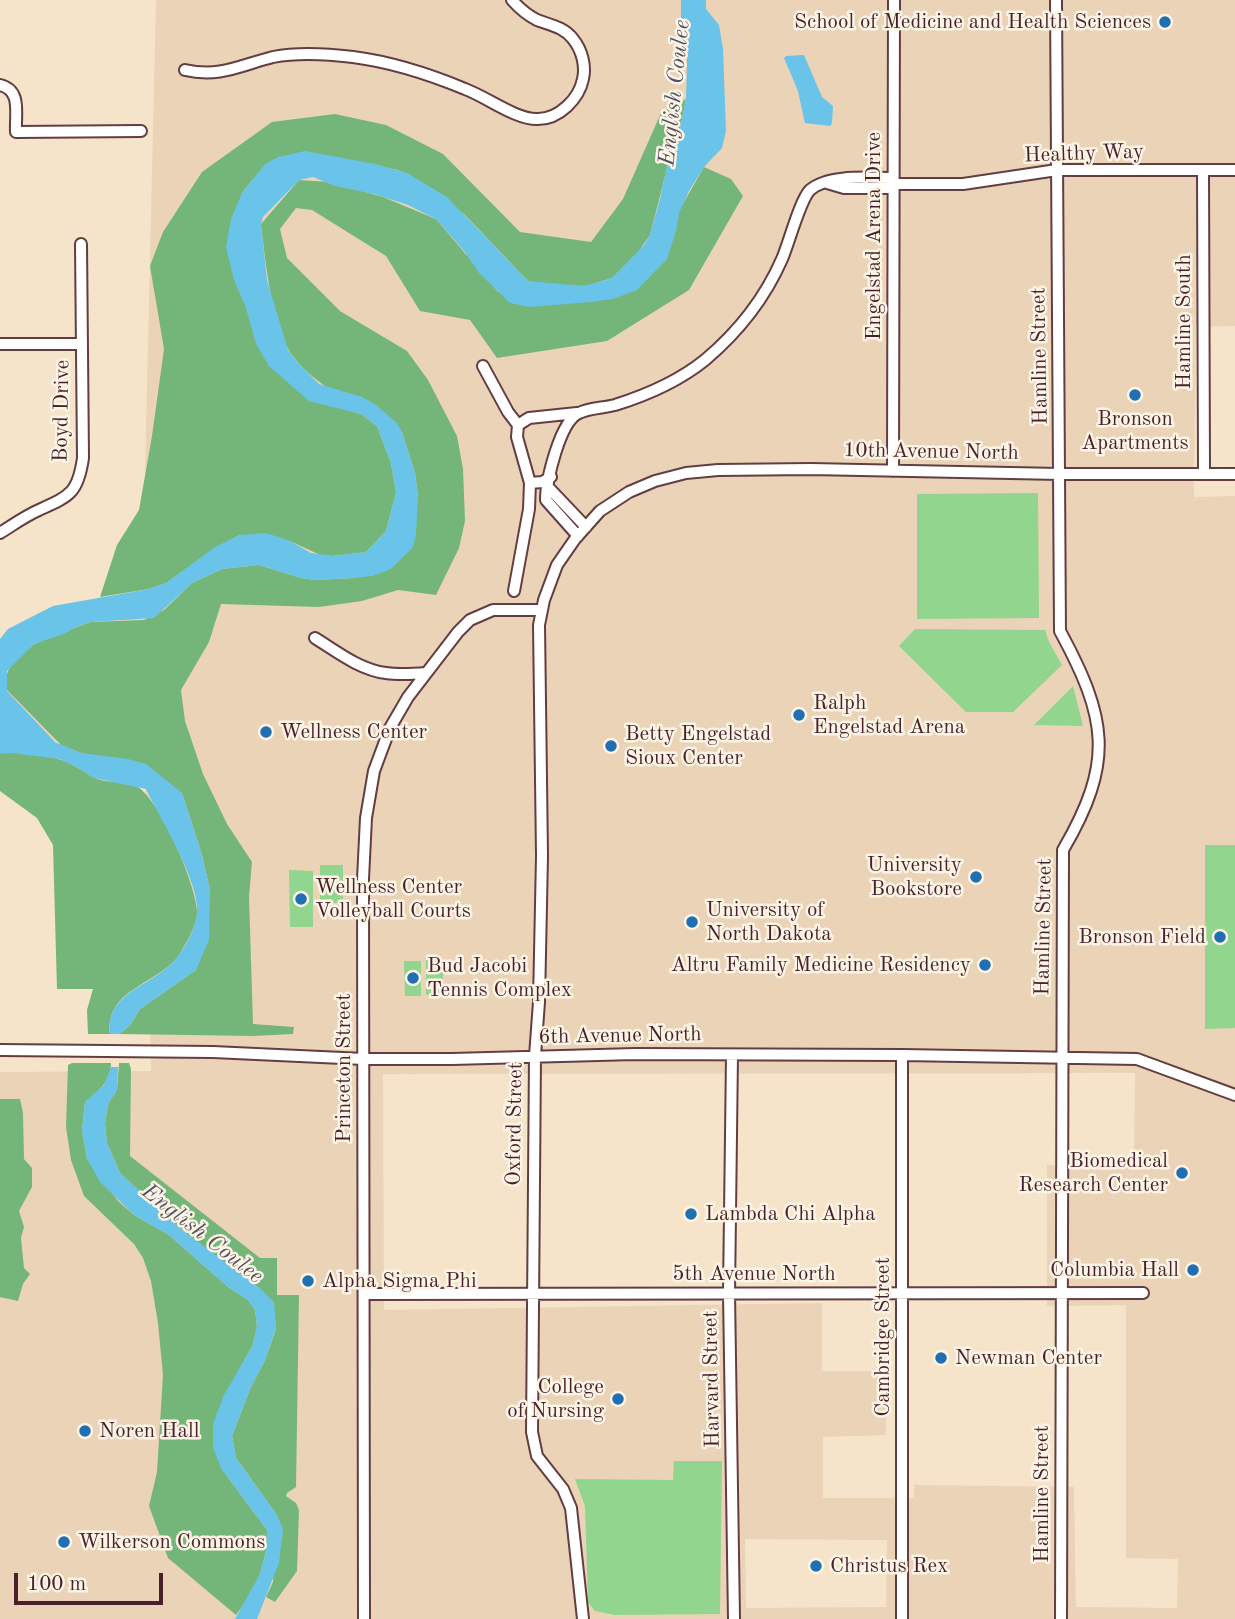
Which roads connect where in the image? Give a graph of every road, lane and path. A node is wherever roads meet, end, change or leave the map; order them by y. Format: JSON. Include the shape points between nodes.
{"nodes":[{"id":1,"x":512,"y":0,"type":"edge"},
{"id":2,"x":894,"y":0,"type":"edge"},
{"id":3,"x":1056,"y":0,"type":"edge"},
{"id":4,"x":186,"y":70,"type":"dead end"},
{"id":5,"x":0,"y":85,"type":"edge"},
{"id":6,"x":141,"y":131,"type":"dead end"},
{"id":7,"x":1057,"y":170,"type":"junction"},
{"id":8,"x":1203,"y":170,"type":"junction"},
{"id":9,"x":1235,"y":170,"type":"edge"},
{"id":10,"x":893,"y":183,"type":"junction"},
{"id":11,"x":82,"y":244,"type":"dead end"},
{"id":12,"x":0,"y":344,"type":"edge"},
{"id":13,"x":82,"y":344,"type":"junction"},
{"id":14,"x":483,"y":366,"type":"dead end"},
{"id":15,"x":577,"y":413,"type":"junction"},
{"id":16,"x":518,"y":425,"type":"junction"},
{"id":17,"x":893,"y":471,"type":"junction"},
{"id":18,"x":1204,"y":473,"type":"junction"},
{"id":19,"x":1060,"y":474,"type":"junction"},
{"id":20,"x":1235,"y":474,"type":"edge"},
{"id":21,"x":550,"y":482,"type":"junction"},
{"id":22,"x":530,"y":483,"type":"junction"},
{"id":23,"x":629,"y":492,"type":"joint"},
{"id":24,"x":586,"y":527,"type":"junction"},
{"id":25,"x":0,"y":533,"type":"edge"},
{"id":26,"x":578,"y":536,"type":"junction"},
{"id":27,"x":514,"y":591,"type":"dead end"},
{"id":28,"x":541,"y":610,"type":"junction"},
{"id":29,"x":315,"y":638,"type":"dead end"},
{"id":30,"x":426,"y":673,"type":"junction"},
{"id":31,"x":0,"y":1050,"type":"edge"},
{"id":32,"x":732,"y":1055,"type":"junction"},
{"id":33,"x":902,"y":1055,"type":"junction"},
{"id":34,"x":535,"y":1056,"type":"junction"},
{"id":35,"x":1062,"y":1057,"type":"junction"},
{"id":36,"x":363,"y":1059,"type":"junction"},
{"id":37,"x":1235,"y":1095,"type":"edge"},
{"id":38,"x":729,"y":1293,"type":"junction"},
{"id":39,"x":1143,"y":1293,"type":"dead end"},
{"id":40,"x":364,"y":1294,"type":"junction"},
{"id":41,"x":532,"y":1294,"type":"junction"},
{"id":42,"x":903,"y":1294,"type":"junction"},
{"id":43,"x":1062,"y":1295,"type":"junction"},
{"id":44,"x":583,"y":1615,"type":"edge"},
{"id":45,"x":364,"y":1619,"type":"edge"},
{"id":46,"x":734,"y":1619,"type":"edge"},
{"id":47,"x":902,"y":1619,"type":"edge"},
{"id":48,"x":1061,"y":1619,"type":"edge"}],
"edges":[{"from":1,"to":4,"type":"street","via":[[535,19],[564,30],[583,61],[579,93],[563,110],[542,119],[527,118],[429,75],[352,57],[293,55],[226,72]]},
{"from":2,"to":10,"type":"street","name":"Engelstad Arena Drive"},
{"from":3,"to":7,"type":"street","name":"Hamline Street"},
{"from":5,"to":6,"type":"street","via":[[11,88],[15,95],[16,132]]},
{"from":7,"to":8,"type":"street","name":"Healthy Way"},
{"from":7,"to":10,"type":"street","name":"Healthy Way","via":[[963,184]]},
{"from":7,"to":19,"type":"street","name":"Hamline Street"},
{"from":8,"to":9,"type":"street","name":"Healthy Way"},
{"from":8,"to":18,"type":"street","name":"Hamline South"},
{"from":10,"to":15,"type":"street","name":"Healthy Way","via":[[848,178],[817,186],[806,196],[771,282],[720,346],[664,386]]},
{"from":10,"to":17,"type":"street","name":"Engelstad Arena Drive"},
{"from":11,"to":13,"type":"street","name":"Boyd Drive"},
{"from":12,"to":13,"type":"street"},
{"from":13,"to":25,"type":"street","name":"Boyd Drive","via":[[80,478],[73,492],[59,502]]},
{"from":14,"to":16,"type":"street"},
{"from":15,"to":16,"type":"street","via":[[529,418]]},
{"from":15,"to":21,"type":"street","via":[[556,446]]},
{"from":16,"to":22,"type":"street"},
{"from":17,"to":19,"type":"street","name":"10th Avenue North"},
{"from":17,"to":23,"type":"street","name":"10th Avenue North","via":[[718,470],[685,473]]},
{"from":18,"to":19,"type":"street","name":"10th Avenue North"},
{"from":18,"to":20,"type":"street","name":"10th Avenue North"},
{"from":19,"to":35,"type":"street","name":"Hamline Street","via":[[1060,631],[1091,696],[1099,725],[1094,784],[1063,850]]},
{"from":21,"to":22,"type":"street"},
{"from":21,"to":24,"type":"street"},
{"from":21,"to":26,"type":"street","via":[[548,504]]},
{"from":22,"to":27,"type":"street"},
{"from":23,"to":24,"type":"street","name":"Oxford Street","via":[[600,511]]},
{"from":24,"to":26,"type":"street","name":"Oxford Street"},
{"from":26,"to":28,"type":"street","name":"Oxford Street","via":[[557,565]]},
{"from":28,"to":30,"type":"street","name":"Princeton Street","via":[[478,615],[458,632]]},
{"from":28,"to":34,"type":"street","name":"Oxford Street","via":[[542,856]]},
{"from":29,"to":30,"type":"street","via":[[374,670]]},
{"from":30,"to":36,"type":"street","name":"Princeton Street","via":[[390,728],[368,795]]},
{"from":31,"to":36,"type":"street","name":"6th Avenue North"},
{"from":32,"to":33,"type":"street","name":"6th Avenue North"},
{"from":32,"to":34,"type":"street","name":"6th Avenue North"},
{"from":32,"to":38,"type":"street","name":"Harvard Street"},
{"from":33,"to":35,"type":"street","name":"6th Avenue North"},
{"from":33,"to":42,"type":"street","name":"Cambridge Street"},
{"from":34,"to":36,"type":"street","name":"6th Avenue North"},
{"from":34,"to":41,"type":"street","name":"Oxford Street"},
{"from":35,"to":37,"type":"street","name":"6th Avenue North","via":[[1137,1059]]},
{"from":35,"to":43,"type":"street","name":"Hamline Street"},
{"from":36,"to":40,"type":"street","name":"Princeton Street"},
{"from":38,"to":41,"type":"street","name":"5th Avenue North"},
{"from":38,"to":42,"type":"street","name":"5th Avenue North"},
{"from":38,"to":46,"type":"street","name":"Harvard Street"},
{"from":39,"to":43,"type":"street","name":"5th Avenue North"},
{"from":40,"to":41,"type":"street","name":"5th Avenue North"},
{"from":40,"to":45,"type":"street","name":"Princeton Street"},
{"from":41,"to":44,"type":"street","name":"Oxford Street","via":[[532,1432],[537,1456],[571,1508]]},
{"from":42,"to":43,"type":"street","name":"5th Avenue North"},
{"from":42,"to":47,"type":"street","name":"Cambridge Street"},
{"from":43,"to":48,"type":"street","name":"Hamline Street"}]}
